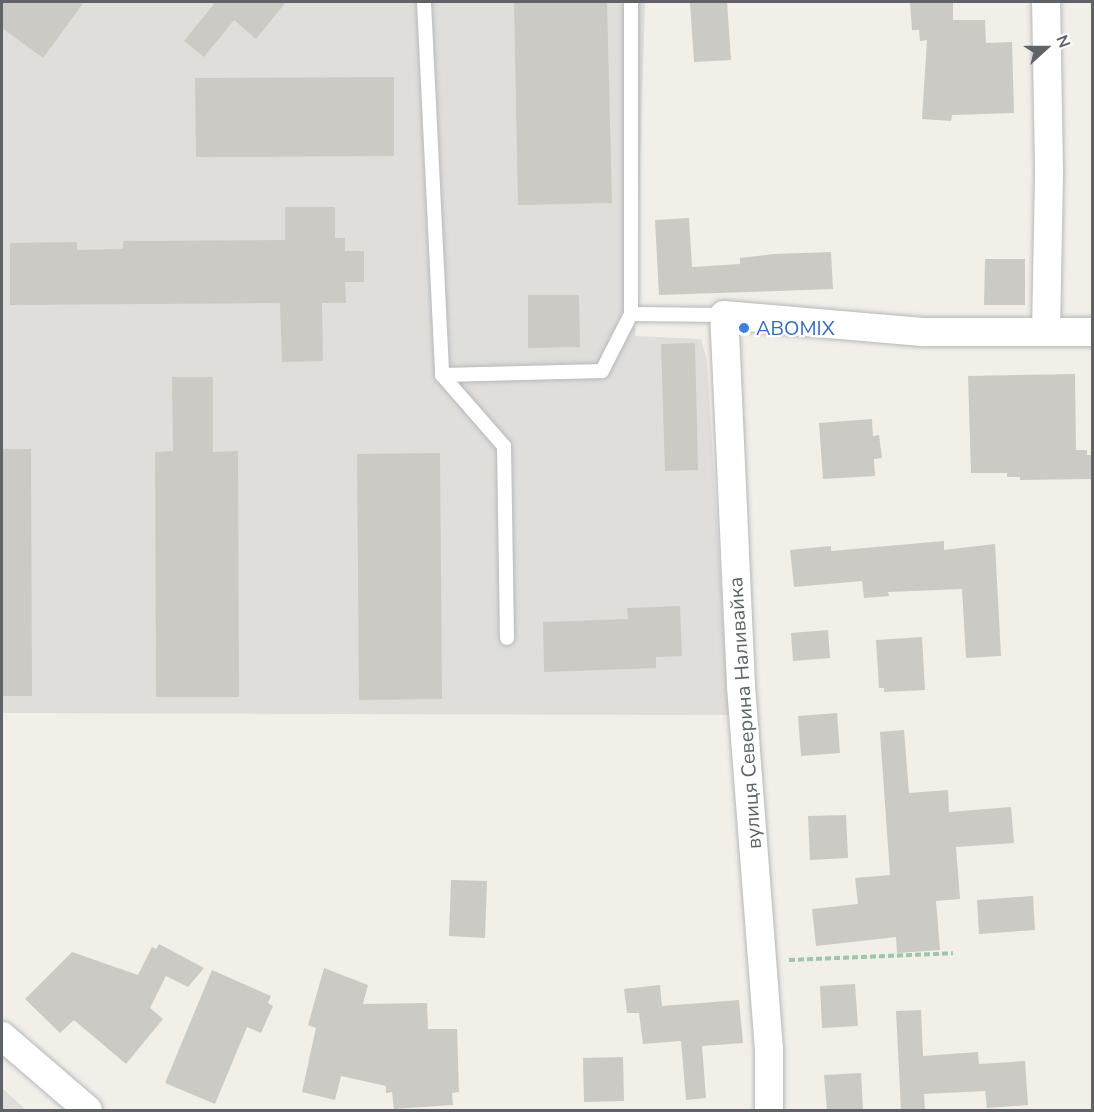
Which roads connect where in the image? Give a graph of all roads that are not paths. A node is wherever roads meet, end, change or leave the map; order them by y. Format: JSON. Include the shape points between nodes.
{"nodes":[{"id":1,"x":424,"y":2,"type":"edge"},
{"id":2,"x":631,"y":2,"type":"edge"},
{"id":3,"x":1046,"y":2,"type":"edge"},
{"id":4,"x":630,"y":314,"type":"junction"},
{"id":5,"x":724,"y":315,"type":"junction"},
{"id":6,"x":1046,"y":332,"type":"junction"},
{"id":7,"x":1092,"y":332,"type":"edge"},
{"id":8,"x":442,"y":375,"type":"junction"},
{"id":9,"x":507,"y":638,"type":"dead end"},
{"id":10,"x":2,"y":1036,"type":"edge"},
{"id":11,"x":88,"y":1110,"type":"edge"},
{"id":12,"x":769,"y":1110,"type":"edge"}],
"edges":[{"from":1,"to":8,"type":"lane"},
{"from":2,"to":4,"type":"lane"},
{"from":3,"to":6,"type":"street"},
{"from":4,"to":5,"type":"lane"},
{"from":4,"to":8,"type":"lane","via":[[602,371]]},
{"from":5,"to":6,"type":"street","via":[[922,332]]},
{"from":5,"to":12,"type":"street","name":"вулиця Северина Наливайка","via":[[741,685]]},
{"from":6,"to":7,"type":"street"},
{"from":8,"to":9,"type":"lane","via":[[504,446]]},
{"from":10,"to":11,"type":"street"}]}
